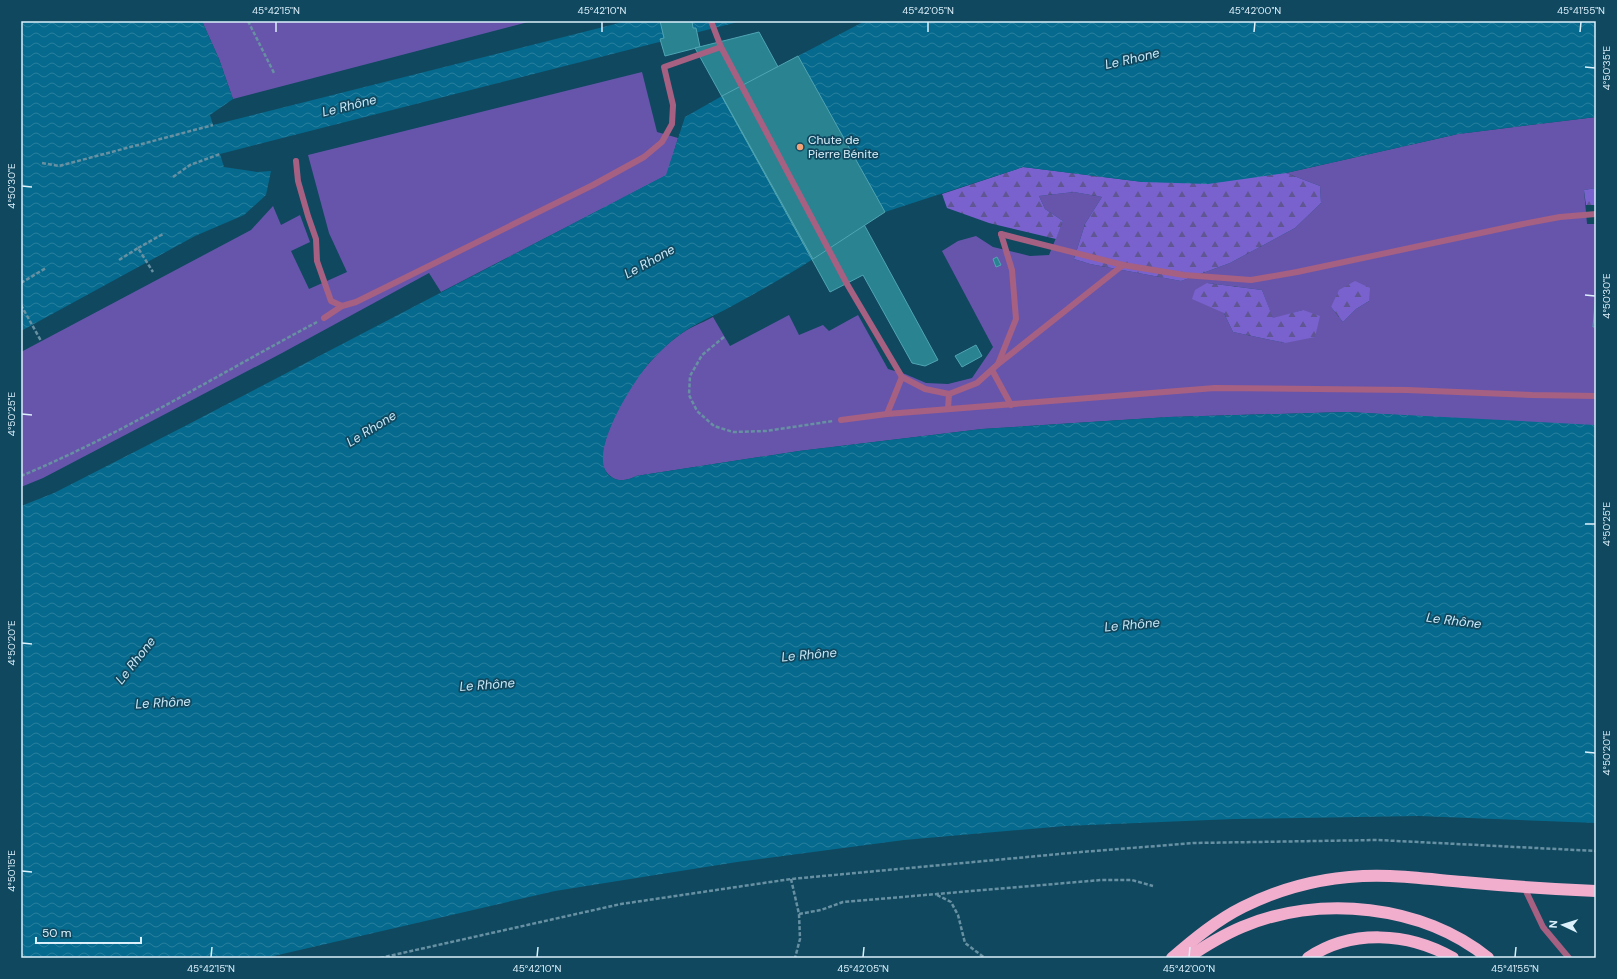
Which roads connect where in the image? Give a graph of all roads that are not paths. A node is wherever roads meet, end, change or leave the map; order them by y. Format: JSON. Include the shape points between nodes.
{"nodes":[{"id":1,"x":710,"y":21,"type":"edge"},
{"id":2,"x":721,"y":48,"type":"junction"},
{"id":3,"x":296,"y":161,"type":"dead end"},
{"id":4,"x":1596,"y":214,"type":"edge"},
{"id":5,"x":1123,"y":265,"type":"junction"},
{"id":6,"x":342,"y":306,"type":"junction"},
{"id":7,"x":324,"y":318,"type":"road end"},
{"id":8,"x":997,"y":365,"type":"junction"},
{"id":9,"x":992,"y":370,"type":"junction"},
{"id":10,"x":902,"y":377,"type":"junction"},
{"id":11,"x":949,"y":394,"type":"junction"},
{"id":12,"x":1596,"y":396,"type":"edge"},
{"id":13,"x":1011,"y":405,"type":"junction"},
{"id":14,"x":948,"y":410,"type":"junction"},
{"id":15,"x":887,"y":414,"type":"junction"},
{"id":16,"x":841,"y":420,"type":"road end"},
{"id":17,"x":1524,"y":887,"type":"junction"},
{"id":18,"x":1596,"y":890,"type":"edge"},
{"id":19,"x":1172,"y":958,"type":"edge"},
{"id":20,"x":1187,"y":958,"type":"edge"},
{"id":21,"x":1308,"y":958,"type":"edge"},
{"id":22,"x":1452,"y":958,"type":"edge"},
{"id":23,"x":1488,"y":958,"type":"edge"},
{"id":24,"x":1569,"y":958,"type":"edge"}],
"edges":[{"from":1,"to":2,"type":"lane"},
{"from":2,"to":6,"type":"lane","via":[[664,67],[673,105],[672,124],[662,142],[644,157],[593,185],[356,302]]},
{"from":2,"to":10,"type":"lane","via":[[847,284]]},
{"from":3,"to":6,"type":"lane","via":[[300,188],[316,239],[317,261],[331,301]]},
{"from":4,"to":5,"type":"lane","via":[[1560,217],[1251,280],[1184,275]]},
{"from":5,"to":8,"type":"lane"},
{"from":5,"to":8,"type":"lane","via":[[1000,234],[1012,270],[1016,319]]},
{"from":6,"to":7,"type":"lane"},
{"from":8,"to":9,"type":"lane"},
{"from":9,"to":11,"type":"lane","via":[[977,383]]},
{"from":9,"to":13,"type":"lane"},
{"from":10,"to":11,"type":"lane","via":[[925,389]]},
{"from":10,"to":15,"type":"lane"},
{"from":11,"to":14,"type":"lane"},
{"from":12,"to":13,"type":"lane","via":[[1532,396],[1407,390],[1215,388]]},
{"from":13,"to":14,"type":"lane"},
{"from":14,"to":15,"type":"lane"},
{"from":15,"to":16,"type":"lane"},
{"from":17,"to":18,"type":"highway"},
{"from":17,"to":19,"type":"highway","via":[[1390,876],[1354,876],[1310,883],[1242,907],[1198,935]]},
{"from":17,"to":24,"type":"lane","via":[[1543,927]]},
{"from":20,"to":23,"type":"highway","via":[[1225,935],[1262,920],[1300,912],[1343,909],[1393,914],[1424,922],[1455,936]]},
{"from":21,"to":22,"type":"highway","via":[[1343,941],[1367,937],[1410,942]]}]}
